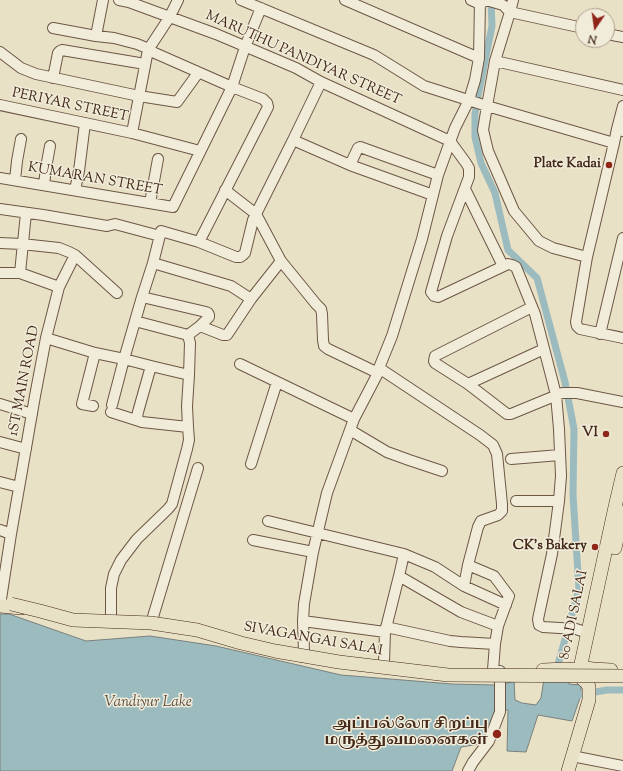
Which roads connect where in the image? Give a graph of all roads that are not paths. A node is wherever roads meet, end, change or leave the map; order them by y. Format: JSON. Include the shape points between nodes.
{"nodes":[{"id":1,"x":103,"y":0,"type":"edge"},
{"id":2,"x":178,"y":0,"type":"edge"},
{"id":3,"x":241,"y":0,"type":"edge"},
{"id":4,"x":345,"y":0,"type":"edge"},
{"id":5,"x":513,"y":0,"type":"edge"},
{"id":6,"x":125,"y":1,"type":"edge"},
{"id":7,"x":479,"y":1,"type":"edge"},
{"id":8,"x":261,"y":8,"type":"junction"},
{"id":9,"x":510,"y":12,"type":"junction"},
{"id":10,"x":169,"y":18,"type":"junction"},
{"id":11,"x":575,"y":26,"type":"edge"},
{"id":12,"x":53,"y":28,"type":"dead end"},
{"id":13,"x":96,"y":36,"type":"junction"},
{"id":14,"x":245,"y":47,"type":"junction"},
{"id":15,"x":149,"y":50,"type":"junction"},
{"id":16,"x":0,"y":52,"type":"edge"},
{"id":17,"x":479,"y":58,"type":"junction"},
{"id":18,"x":495,"y":61,"type":"junction"},
{"id":19,"x":146,"y":64,"type":"junction"},
{"id":20,"x":198,"y":73,"type":"junction"},
{"id":21,"x":53,"y":78,"type":"junction"},
{"id":22,"x":321,"y":82,"type":"junction"},
{"id":23,"x":232,"y":87,"type":"junction"},
{"id":24,"x":623,"y":90,"type":"edge"},
{"id":25,"x":139,"y":96,"type":"junction"},
{"id":26,"x":470,"y":100,"type":"junction"},
{"id":27,"x":0,"y":105,"type":"edge"},
{"id":28,"x":485,"y":105,"type":"junction"},
{"id":29,"x":623,"y":106,"type":"edge"},
{"id":30,"x":85,"y":123,"type":"junction"},
{"id":31,"x":620,"y":130,"type":"edge"},
{"id":32,"x":132,"y":133,"type":"junction"},
{"id":33,"x":21,"y":139,"type":"dead end"},
{"id":34,"x":293,"y":140,"type":"junction"},
{"id":35,"x":450,"y":141,"type":"junction"},
{"id":36,"x":614,"y":143,"type":"junction"},
{"id":37,"x":50,"y":146,"type":"dead end"},
{"id":38,"x":200,"y":151,"type":"junction"},
{"id":39,"x":158,"y":159,"type":"dead end"},
{"id":40,"x":350,"y":165,"type":"junction"},
{"id":41,"x":438,"y":175,"type":"junction"},
{"id":42,"x":0,"y":178,"type":"edge"},
{"id":43,"x":15,"y":180,"type":"junction"},
{"id":44,"x":44,"y":185,"type":"junction"},
{"id":45,"x":465,"y":189,"type":"junction"},
{"id":46,"x":75,"y":190,"type":"junction"},
{"id":47,"x":225,"y":190,"type":"junction"},
{"id":48,"x":433,"y":195,"type":"junction"},
{"id":49,"x":150,"y":203,"type":"junction"},
{"id":50,"x":0,"y":209,"type":"edge"},
{"id":51,"x":26,"y":213,"type":"junction"},
{"id":52,"x":256,"y":214,"type":"junction"},
{"id":53,"x":160,"y":236,"type":"junction"},
{"id":54,"x":623,"y":238,"type":"edge"},
{"id":55,"x":198,"y":242,"type":"junction"},
{"id":56,"x":0,"y":243,"type":"edge"},
{"id":57,"x":22,"y":244,"type":"junction"},
{"id":58,"x":75,"y":255,"type":"junction"},
{"id":59,"x":587,"y":257,"type":"junction"},
{"id":60,"x":281,"y":261,"type":"junction"},
{"id":61,"x":153,"y":263,"type":"junction"},
{"id":62,"x":503,"y":266,"type":"junction"},
{"id":63,"x":0,"y":272,"type":"edge"},
{"id":64,"x":20,"y":273,"type":"junction"},
{"id":65,"x":58,"y":287,"type":"junction"},
{"id":66,"x":117,"y":293,"type":"dead end"},
{"id":67,"x":142,"y":296,"type":"junction"},
{"id":68,"x":250,"y":299,"type":"junction"},
{"id":69,"x":532,"y":307,"type":"junction"},
{"id":70,"x":135,"y":321,"type":"junction"},
{"id":71,"x":200,"y":326,"type":"junction"},
{"id":72,"x":600,"y":334,"type":"junction"},
{"id":73,"x":188,"y":335,"type":"junction"},
{"id":74,"x":46,"y":338,"type":"junction"},
{"id":75,"x":623,"y":338,"type":"edge"},
{"id":76,"x":544,"y":349,"type":"junction"},
{"id":77,"x":95,"y":353,"type":"junction"},
{"id":78,"x":124,"y":359,"type":"junction"},
{"id":79,"x":240,"y":364,"type":"dead end"},
{"id":80,"x":151,"y":366,"type":"junction"},
{"id":81,"x":378,"y":370,"type":"junction"},
{"id":82,"x":189,"y":375,"type":"junction"},
{"id":83,"x":277,"y":382,"type":"junction"},
{"id":84,"x":468,"y":384,"type":"junction"},
{"id":85,"x":559,"y":394,"type":"junction"},
{"id":86,"x":623,"y":402,"type":"edge"},
{"id":87,"x":0,"y":404,"type":"edge"},
{"id":88,"x":93,"y":406,"type":"dead end"},
{"id":89,"x":32,"y":414,"type":"junction"},
{"id":90,"x":354,"y":419,"type":"junction"},
{"id":91,"x":139,"y":421,"type":"junction"},
{"id":92,"x":188,"y":427,"type":"junction"},
{"id":93,"x":350,"y":430,"type":"junction"},
{"id":94,"x":0,"y":442,"type":"edge"},
{"id":95,"x":26,"y":449,"type":"junction"},
{"id":96,"x":560,"y":455,"type":"junction"},
{"id":97,"x":511,"y":459,"type":"dead end"},
{"id":98,"x":251,"y":464,"type":"dead end"},
{"id":99,"x":198,"y":468,"type":"dead end"},
{"id":100,"x":442,"y":470,"type":"dead end"},
{"id":101,"x":623,"y":473,"type":"edge"},
{"id":102,"x":0,"y":482,"type":"edge"},
{"id":103,"x":19,"y":487,"type":"junction"},
{"id":104,"x":516,"y":501,"type":"dead end"},
{"id":105,"x":559,"y":501,"type":"junction"},
{"id":106,"x":620,"y":509,"type":"edge"},
{"id":107,"x":268,"y":522,"type":"dead end"},
{"id":108,"x":0,"y":530,"type":"edge"},
{"id":109,"x":317,"y":533,"type":"junction"},
{"id":110,"x":11,"y":534,"type":"junction"},
{"id":111,"x":253,"y":540,"type":"dead end"},
{"id":112,"x":313,"y":552,"type":"junction"},
{"id":113,"x":404,"y":554,"type":"junction"},
{"id":114,"x":468,"y":565,"type":"junction"},
{"id":115,"x":399,"y":576,"type":"junction"},
{"id":116,"x":464,"y":586,"type":"junction"},
{"id":117,"x":4,"y":602,"type":"edge"},
{"id":118,"x":506,"y":605,"type":"junction"},
{"id":119,"x":111,"y":618,"type":"junction"},
{"id":120,"x":152,"y":620,"type":"junction"},
{"id":121,"x":303,"y":621,"type":"junction"},
{"id":122,"x":498,"y":626,"type":"junction"},
{"id":123,"x":385,"y":630,"type":"junction"},
{"id":124,"x":582,"y":631,"type":"junction"},
{"id":125,"x":495,"y":644,"type":"junction"},
{"id":126,"x":304,"y":655,"type":"junction"},
{"id":127,"x":384,"y":662,"type":"junction"},
{"id":128,"x":623,"y":672,"type":"edge"},
{"id":129,"x":498,"y":673,"type":"junction"},
{"id":130,"x":623,"y":676,"type":"edge"},
{"id":131,"x":623,"y":679,"type":"edge"},
{"id":132,"x":584,"y":681,"type":"junction"},
{"id":133,"x":575,"y":757,"type":"junction"},
{"id":134,"x":623,"y":766,"type":"edge"},
{"id":135,"x":468,"y":771,"type":"edge"},
{"id":136,"x":568,"y":771,"type":"edge"},
{"id":137,"x":574,"y":771,"type":"edge"}],
"edges":[{"from":1,"to":13,"type":"street"},
{"from":2,"to":10,"type":"street"},
{"from":3,"to":8,"type":"street"},
{"from":4,"to":17,"type":"street"},
{"from":5,"to":9,"type":"street"},
{"from":6,"to":10,"type":"street","name":"MARUTHU PANDIYAR STREET"},
{"from":7,"to":9,"type":"street","via":[[503,5]]},
{"from":7,"to":17,"type":"street"},
{"from":8,"to":14,"type":"street"},
{"from":8,"to":26,"type":"street","via":[[374,55],[424,86]]},
{"from":9,"to":11,"type":"street"},
{"from":9,"to":18,"type":"street"},
{"from":10,"to":14,"type":"street","name":"MARUTHU PANDIYAR STREET"},
{"from":10,"to":15,"type":"street"},
{"from":12,"to":13,"type":"street"},
{"from":13,"to":15,"type":"street","via":[[137,44]]},
{"from":14,"to":22,"type":"street","name":"MARUTHU PANDIYAR STREET","via":[[296,68]]},
{"from":14,"to":23,"type":"street"},
{"from":15,"to":19,"type":"street","name":"PERIYAR STREET"},
{"from":15,"to":20,"type":"street"},
{"from":16,"to":21,"type":"street","via":[[21,68]]},
{"from":17,"to":26,"type":"street"},
{"from":18,"to":24,"type":"street"},
{"from":18,"to":28,"type":"street"},
{"from":19,"to":21,"type":"street","via":[[62,50],[58,53]]},
{"from":19,"to":25,"type":"street","name":"PERIYAR STREET"},
{"from":20,"to":23,"type":"street"},
{"from":20,"to":25,"type":"street","via":[[177,102]]},
{"from":21,"to":25,"type":"street"},
{"from":22,"to":34,"type":"street"},
{"from":22,"to":35,"type":"street","name":"MARUTHU PANDIYAR STREET"},
{"from":23,"to":38,"type":"street","name":"KUMARAN STREET"},
{"from":23,"to":47,"type":"street","via":[[263,99],[268,107]]},
{"from":25,"to":32,"type":"street","name":"PERIYAR STREET"},
{"from":26,"to":28,"type":"street"},
{"from":26,"to":35,"type":"street"},
{"from":27,"to":30,"type":"street","name":"PERIYAR STREET"},
{"from":28,"to":36,"type":"street"},
{"from":28,"to":59,"type":"street","via":[[483,130],[488,151],[514,211],[539,241],[553,248]]},
{"from":29,"to":31,"type":"street"},
{"from":30,"to":32,"type":"street","name":"PERIYAR STREET"},
{"from":30,"to":46,"type":"street"},
{"from":31,"to":36,"type":"street"},
{"from":32,"to":38,"type":"street","name":"PERIYAR STREET"},
{"from":33,"to":43,"type":"street"},
{"from":34,"to":40,"type":"street"},
{"from":34,"to":52,"type":"street"},
{"from":35,"to":41,"type":"street"},
{"from":35,"to":45,"type":"street","via":[[469,168]]},
{"from":36,"to":59,"type":"street"},
{"from":37,"to":44,"type":"street"},
{"from":38,"to":49,"type":"street","name":"KUMARAN STREET","via":[[173,207]]},
{"from":39,"to":49,"type":"street"},
{"from":40,"to":41,"type":"street","via":[[360,147]]},
{"from":40,"to":48,"type":"street"},
{"from":41,"to":48,"type":"street"},
{"from":42,"to":43,"type":"street","name":"KUMARAN STREET"},
{"from":43,"to":44,"type":"street","name":"KUMARAN STREET"},
{"from":44,"to":46,"type":"street","name":"KUMARAN STREET"},
{"from":45,"to":62,"type":"street"},
{"from":45,"to":62,"type":"street","via":[[447,236],[431,292],[438,297]]},
{"from":46,"to":49,"type":"street","name":"KUMARAN STREET"},
{"from":47,"to":52,"type":"street"},
{"from":47,"to":55,"type":"street"},
{"from":48,"to":81,"type":"street","via":[[392,336]]},
{"from":50,"to":51,"type":"street"},
{"from":51,"to":53,"type":"street","via":[[107,226],[115,224]]},
{"from":51,"to":57,"type":"street"},
{"from":52,"to":55,"type":"street","via":[[245,253],[240,257]]},
{"from":52,"to":60,"type":"street"},
{"from":53,"to":55,"type":"street","via":[[161,231]]},
{"from":53,"to":61,"type":"street"},
{"from":54,"to":72,"type":"street"},
{"from":56,"to":57,"type":"street"},
{"from":57,"to":58,"type":"street","via":[[59,248]]},
{"from":57,"to":64,"type":"street"},
{"from":58,"to":65,"type":"street","name":"1ST MAIN ROAD"},
{"from":58,"to":66,"type":"street"},
{"from":59,"to":72,"type":"street","via":[[576,322],[580,329]]},
{"from":60,"to":68,"type":"street"},
{"from":60,"to":81,"type":"street","via":[[321,309],[324,346]]},
{"from":61,"to":67,"type":"street"},
{"from":61,"to":68,"type":"street","via":[[231,286]]},
{"from":62,"to":69,"type":"street","via":[[508,264],[516,267]]},
{"from":63,"to":64,"type":"street"},
{"from":64,"to":65,"type":"street"},
{"from":65,"to":74,"type":"street","name":"1ST MAIN ROAD"},
{"from":67,"to":70,"type":"street"},
{"from":67,"to":71,"type":"street","via":[[208,313],[209,317]]},
{"from":68,"to":71,"type":"street","via":[[227,335]]},
{"from":69,"to":76,"type":"street"},
{"from":69,"to":84,"type":"street","via":[[435,356],[435,363]]},
{"from":70,"to":73,"type":"street"},
{"from":70,"to":78,"type":"street"},
{"from":71,"to":73,"type":"street"},
{"from":72,"to":75,"type":"street"},
{"from":73,"to":82,"type":"street"},
{"from":74,"to":77,"type":"street"},
{"from":74,"to":89,"type":"street","name":"1ST MAIN ROAD"},
{"from":76,"to":84,"type":"street"},
{"from":76,"to":85,"type":"street"},
{"from":77,"to":78,"type":"street"},
{"from":77,"to":88,"type":"street","via":[[82,404]]},
{"from":78,"to":80,"type":"street"},
{"from":78,"to":91,"type":"street","via":[[112,408]]},
{"from":79,"to":83,"type":"street"},
{"from":80,"to":82,"type":"street"},
{"from":80,"to":91,"type":"street","via":[[138,412]]},
{"from":81,"to":90,"type":"street"},
{"from":81,"to":114,"type":"street","via":[[493,445],[497,454],[502,511],[481,521]]},
{"from":82,"to":92,"type":"street"},
{"from":83,"to":90,"type":"street"},
{"from":83,"to":98,"type":"street"},
{"from":84,"to":85,"type":"street","via":[[507,414]]},
{"from":85,"to":86,"type":"street","via":[[577,393]]},
{"from":85,"to":96,"type":"street"},
{"from":87,"to":89,"type":"street"},
{"from":89,"to":95,"type":"street","name":"1ST MAIN ROAD"},
{"from":90,"to":93,"type":"street"},
{"from":91,"to":92,"type":"street"},
{"from":92,"to":119,"type":"street","via":[[187,449],[172,504],[137,539],[121,560],[111,588]]},
{"from":93,"to":100,"type":"street","via":[[387,452]]},
{"from":93,"to":109,"type":"street"},
{"from":94,"to":95,"type":"street"},
{"from":95,"to":103,"type":"street","name":"1ST MAIN ROAD"},
{"from":96,"to":97,"type":"street"},
{"from":96,"to":105,"type":"street"},
{"from":99,"to":120,"type":"street"},
{"from":101,"to":106,"type":"main road","name":"80 ADI SALAI"},
{"from":102,"to":103,"type":"street"},
{"from":103,"to":110,"type":"street","name":"1ST MAIN ROAD"},
{"from":104,"to":105,"type":"street"},
{"from":105,"to":124,"type":"street","via":[[552,554],[538,619],[543,627]]},
{"from":106,"to":124,"type":"main road","name":"80 ADI SALAI"},
{"from":106,"to":132,"type":"main road","name":"80 ADI SALAI","via":[[591,664]]},
{"from":107,"to":109,"type":"street"},
{"from":108,"to":110,"type":"street"},
{"from":109,"to":112,"type":"street"},
{"from":109,"to":113,"type":"street"},
{"from":110,"to":117,"type":"street","name":"1ST MAIN ROAD"},
{"from":111,"to":112,"type":"street"},
{"from":112,"to":121,"type":"street"},
{"from":113,"to":115,"type":"street"},
{"from":113,"to":116,"type":"street","via":[[435,567]]},
{"from":114,"to":116,"type":"street"},
{"from":114,"to":118,"type":"street","via":[[494,576],[509,596]]},
{"from":115,"to":122,"type":"street","via":[[461,612]]},
{"from":115,"to":123,"type":"street"},
{"from":116,"to":118,"type":"street"},
{"from":117,"to":119,"type":"main road","name":"SIVAGANGAI SALAI","via":[[73,617]]},
{"from":117,"to":126,"type":"main road","name":"SIVAGANGAI SALAI","via":[[14,607],[73,622],[151,624],[196,632],[274,653]]},
{"from":117,"to":128,"type":"main road","bridge":true,"via":[[73,618],[152,621],[197,628],[275,648],[448,672]]},
{"from":117,"to":130,"type":"main road","bridge":true,"via":[[73,620],[151,623],[197,630],[275,651],[339,662],[448,675]]},
{"from":118,"to":122,"type":"street"},
{"from":119,"to":120,"type":"main road","name":"SIVAGANGAI SALAI"},
{"from":120,"to":126,"type":"main road","name":"SIVAGANGAI SALAI","via":[[197,627]]},
{"from":121,"to":123,"type":"street"},
{"from":121,"to":126,"type":"street"},
{"from":122,"to":125,"type":"street"},
{"from":123,"to":125,"type":"street","via":[[450,641]]},
{"from":123,"to":127,"type":"street"},
{"from":124,"to":132,"type":"main road","name":"80 ADI SALAI"},
{"from":125,"to":129,"type":"street"},
{"from":126,"to":127,"type":"main road","name":"SIVAGANGAI SALAI"},
{"from":126,"to":129,"type":"main road","name":"SIVAGANGAI SALAI","via":[[441,676]]},
{"from":127,"to":129,"type":"main road","name":"SIVAGANGAI SALAI"},
{"from":128,"to":132,"type":"main road","name":"SIVAGANGAI SALAI"},
{"from":129,"to":132,"type":"main road","name":"SIVAGANGAI SALAI","via":[[547,674]]},
{"from":129,"to":135,"type":"street","via":[[500,712],[489,740]]},
{"from":131,"to":132,"type":"main road","name":"SIVAGANGAI SALAI"},
{"from":132,"to":133,"type":"main road","name":"80 ADI SALAI"},
{"from":133,"to":134,"type":"street"},
{"from":133,"to":136,"type":"main road","name":"80 ADI SALAI"},
{"from":133,"to":137,"type":"main road","name":"80 ADI SALAI"}]}
